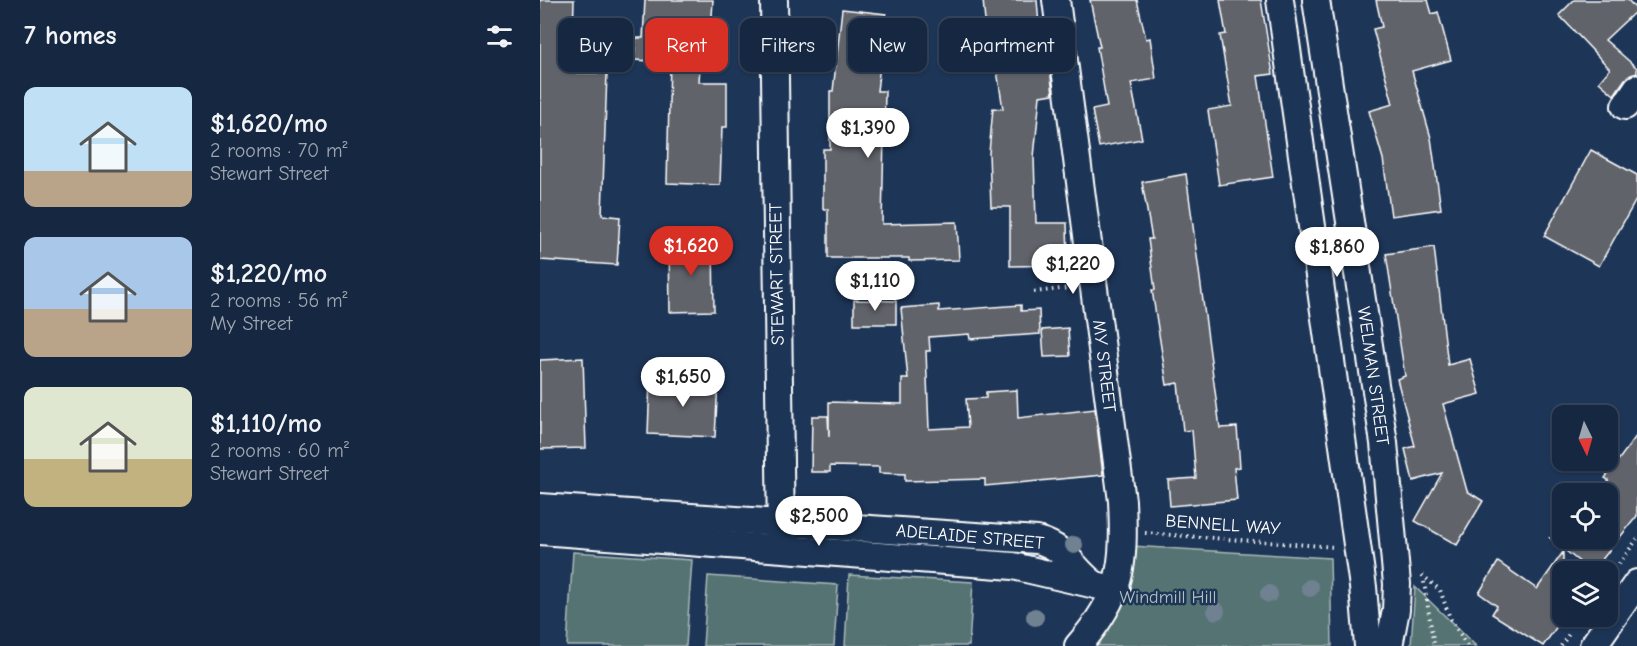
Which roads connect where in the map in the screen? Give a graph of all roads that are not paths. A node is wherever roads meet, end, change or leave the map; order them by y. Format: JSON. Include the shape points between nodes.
{"nodes":[{"id":1,"x":774,"y":0,"type":"edge"},
{"id":2,"x":1056,"y":0,"type":"edge"},
{"id":3,"x":1280,"y":0,"type":"edge"},
{"id":4,"x":1316,"y":0,"type":"edge"},
{"id":5,"x":540,"y":507,"type":"edge"},
{"id":6,"x":582,"y":522,"type":"junction"},
{"id":7,"x":540,"y":531,"type":"edge"},
{"id":8,"x":903,"y":531,"type":"junction"},
{"id":9,"x":974,"y":535,"type":"junction"},
{"id":10,"x":781,"y":536,"type":"junction"},
{"id":11,"x":1014,"y":538,"type":"junction"},
{"id":12,"x":902,"y":558,"type":"junction"},
{"id":13,"x":972,"y":563,"type":"junction"},
{"id":14,"x":1013,"y":566,"type":"junction"},
{"id":15,"x":1637,"y":583,"type":"edge"},
{"id":16,"x":1106,"y":588,"type":"junction"},
{"id":17,"x":1078,"y":646,"type":"edge"},
{"id":18,"x":1368,"y":646,"type":"edge"},
{"id":19,"x":1389,"y":646,"type":"edge"},
{"id":20,"x":1593,"y":646,"type":"edge"}],
"edges":[{"from":1,"to":10,"type":"street","name":"STEWART STREET"},
{"from":2,"to":16,"type":"street","name":"MY STREET","via":[[1122,501],[1123,531]]},
{"from":3,"to":18,"type":"street","via":[[1363,587]]},
{"from":4,"to":19,"type":"street","name":"WELMAN STREET","via":[[1384,443],[1397,584]]},
{"from":5,"to":6,"type":"street","name":"ADELAIDE STREET"},
{"from":6,"to":7,"type":"street","name":"ADELAIDE STREET"},
{"from":6,"to":10,"type":"street","name":"ADELAIDE STREET"},
{"from":8,"to":9,"type":"street","name":"ADELAIDE STREET"},
{"from":8,"to":10,"type":"street","name":"ADELAIDE STREET"},
{"from":8,"to":12,"type":"street"},
{"from":9,"to":11,"type":"street","name":"ADELAIDE STREET"},
{"from":9,"to":13,"type":"street"},
{"from":10,"to":12,"type":"street","name":"ADELAIDE STREET"},
{"from":11,"to":14,"type":"street"},
{"from":11,"to":16,"type":"street","name":"ADELAIDE STREET","via":[[1056,546],[1085,578]]},
{"from":12,"to":13,"type":"street","name":"ADELAIDE STREET"},
{"from":13,"to":14,"type":"street","name":"ADELAIDE STREET"},
{"from":14,"to":16,"type":"street","name":"ADELAIDE STREET"},
{"from":15,"to":20,"type":"street"},
{"from":16,"to":17,"type":"street","via":[[1096,626]]}]}
